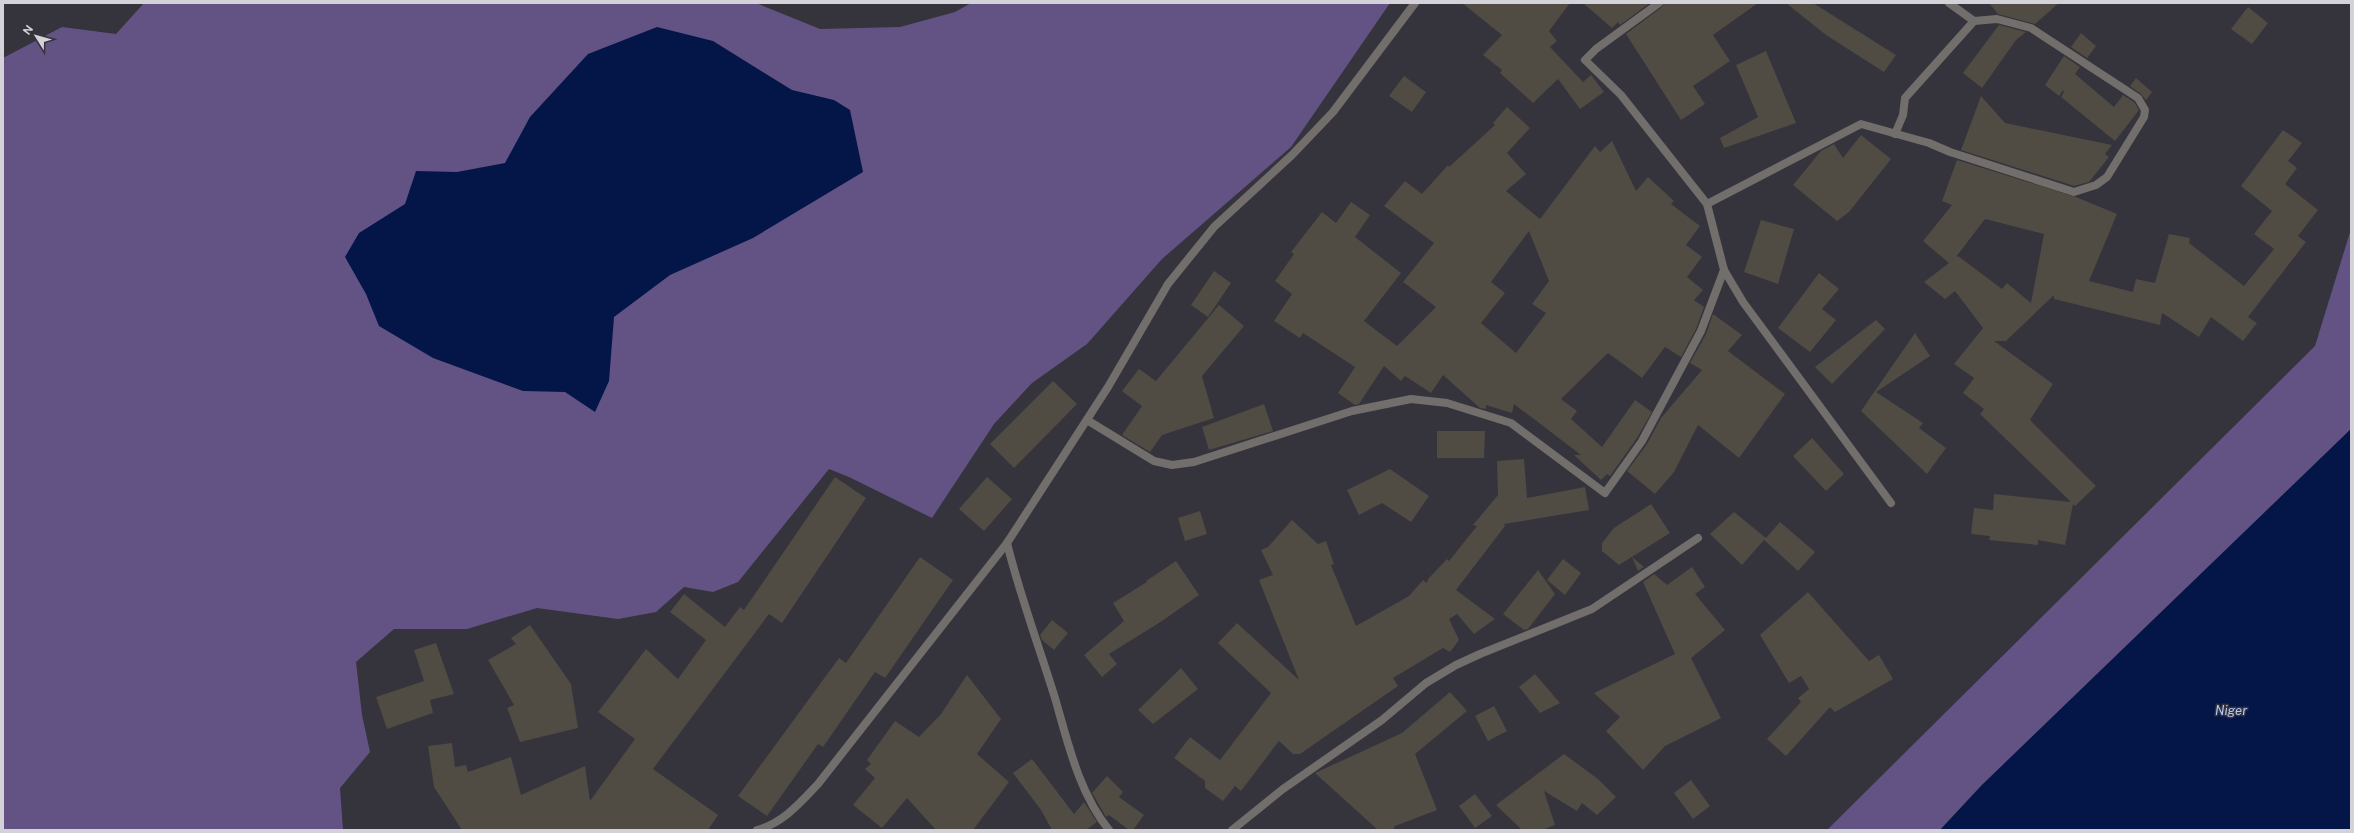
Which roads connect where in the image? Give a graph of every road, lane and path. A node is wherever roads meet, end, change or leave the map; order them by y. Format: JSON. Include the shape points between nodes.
{"nodes":[{"id":1,"x":1415,"y":3,"type":"edge"},
{"id":2,"x":1659,"y":3,"type":"edge"},
{"id":3,"x":1949,"y":3,"type":"edge"},
{"id":4,"x":1974,"y":21,"type":"junction"},
{"id":5,"x":1895,"y":134,"type":"junction"},
{"id":6,"x":1707,"y":204,"type":"junction"},
{"id":7,"x":1724,"y":270,"type":"junction"},
{"id":8,"x":1087,"y":420,"type":"junction"},
{"id":9,"x":1891,"y":503,"type":"dead end"},
{"id":10,"x":1698,"y":538,"type":"dead end"},
{"id":11,"x":1007,"y":543,"type":"junction"},
{"id":12,"x":757,"y":830,"type":"edge"},
{"id":13,"x":1109,"y":830,"type":"edge"},
{"id":14,"x":1232,"y":830,"type":"edge"}],
"edges":[{"from":1,"to":8,"type":"street","via":[[1333,112],[1292,155],[1214,227],[1193,251],[1168,284]]},
{"from":2,"to":6,"type":"street","via":[[1596,49],[1585,60],[1621,94]]},
{"from":3,"to":4,"type":"street"},
{"from":4,"to":5,"type":"street","via":[[1905,98],[1903,115]]},
{"from":4,"to":5,"type":"street","via":[[1997,19],[2031,28],[2138,98],[2145,110],[2144,117],[2107,177],[2096,186],[2074,192]]},
{"from":5,"to":6,"type":"street","via":[[1861,124]]},
{"from":6,"to":7,"type":"street"},
{"from":7,"to":8,"type":"street","via":[[1701,331],[1642,441],[1605,494],[1511,423],[1447,403],[1411,399],[1366,408],[1194,462],[1172,465],[1154,461]]},
{"from":7,"to":9,"type":"street","via":[[1762,331]]},
{"from":8,"to":11,"type":"street"},
{"from":10,"to":14,"type":"street","via":[[1592,609],[1480,654],[1426,683],[1382,720],[1283,789]]},
{"from":11,"to":12,"type":"street","via":[[818,784],[796,808],[768,827]]},
{"from":11,"to":13,"type":"street","via":[[1018,587],[1070,750],[1081,780]]}]}
